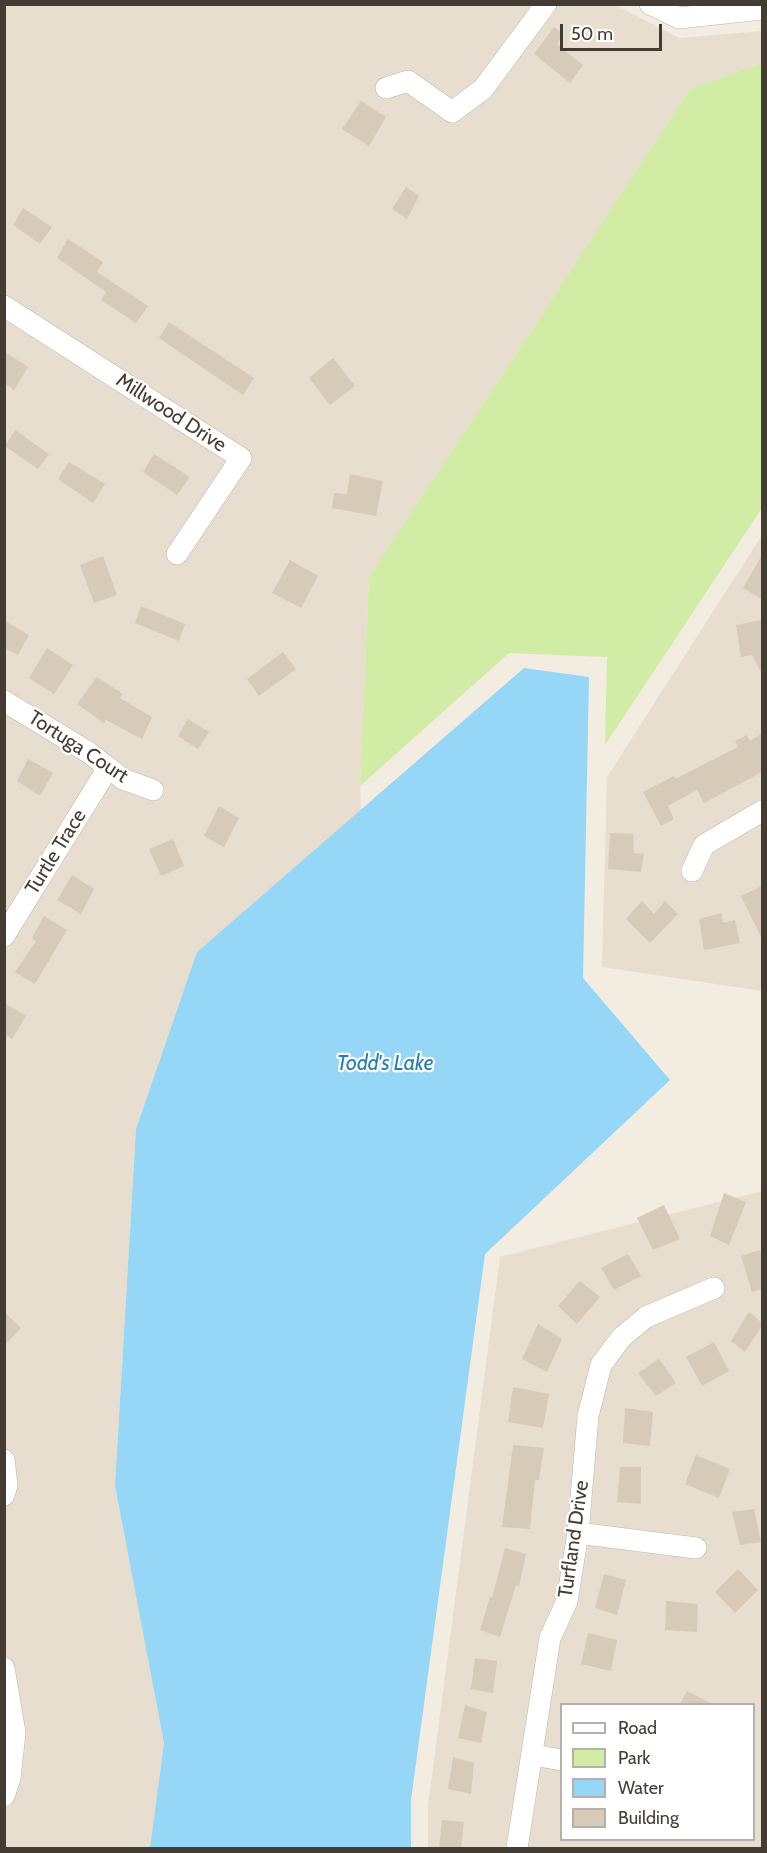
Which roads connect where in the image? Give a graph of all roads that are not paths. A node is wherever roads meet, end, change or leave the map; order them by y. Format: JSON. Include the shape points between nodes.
{"nodes":[{"id":1,"x":546,"y":4,"type":"edge"},
{"id":2,"x":650,"y":4,"type":"edge"},
{"id":3,"x":762,"y":9,"type":"edge"},
{"id":4,"x":386,"y":87,"type":"dead end"},
{"id":5,"x":4,"y":306,"type":"edge"},
{"id":6,"x":177,"y":555,"type":"dead end"},
{"id":7,"x":4,"y":701,"type":"edge"},
{"id":8,"x":108,"y":768,"type":"junction"},
{"id":9,"x":153,"y":790,"type":"dead end"},
{"id":10,"x":762,"y":811,"type":"edge"},
{"id":11,"x":692,"y":871,"type":"dead end"},
{"id":12,"x":6,"y":928,"type":"edge"},
{"id":13,"x":714,"y":1288,"type":"dead end"},
{"id":14,"x":4,"y":1460,"type":"edge"},
{"id":15,"x":4,"y":1495,"type":"edge"},
{"id":16,"x":578,"y":1533,"type":"junction"},
{"id":17,"x":696,"y":1548,"type":"dead end"},
{"id":18,"x":4,"y":1668,"type":"edge"},
{"id":19,"x":533,"y":1755,"type":"junction"},
{"id":20,"x":560,"y":1760,"type":"edge"},
{"id":21,"x":4,"y":1796,"type":"edge"},
{"id":22,"x":517,"y":1848,"type":"edge"}],
"edges":[{"from":1,"to":4,"type":"street","via":[[483,89],[452,112],[408,81]]},
{"from":2,"to":3,"type":"street","via":[[679,18]]},
{"from":5,"to":6,"type":"street","name":"Millwood Drive","via":[[241,458]]},
{"from":7,"to":8,"type":"street","name":"Tortuga Court"},
{"from":8,"to":9,"type":"street","name":"Tortuga Court","via":[[123,779]]},
{"from":8,"to":12,"type":"street","name":"Turtle Trace"},
{"from":10,"to":11,"type":"street","via":[[704,845]]},
{"from":13,"to":16,"type":"street","name":"Turfland Drive","via":[[646,1317],[621,1338],[601,1365],[588,1416]]},
{"from":14,"to":15,"type":"street"},
{"from":16,"to":17,"type":"street"},
{"from":16,"to":19,"type":"street","name":"Turfland Drive","via":[[567,1602],[550,1638]]},
{"from":18,"to":21,"type":"street","via":[[15,1733]]},
{"from":19,"to":20,"type":"street"},
{"from":19,"to":22,"type":"street","name":"Turfland Drive"}]}
